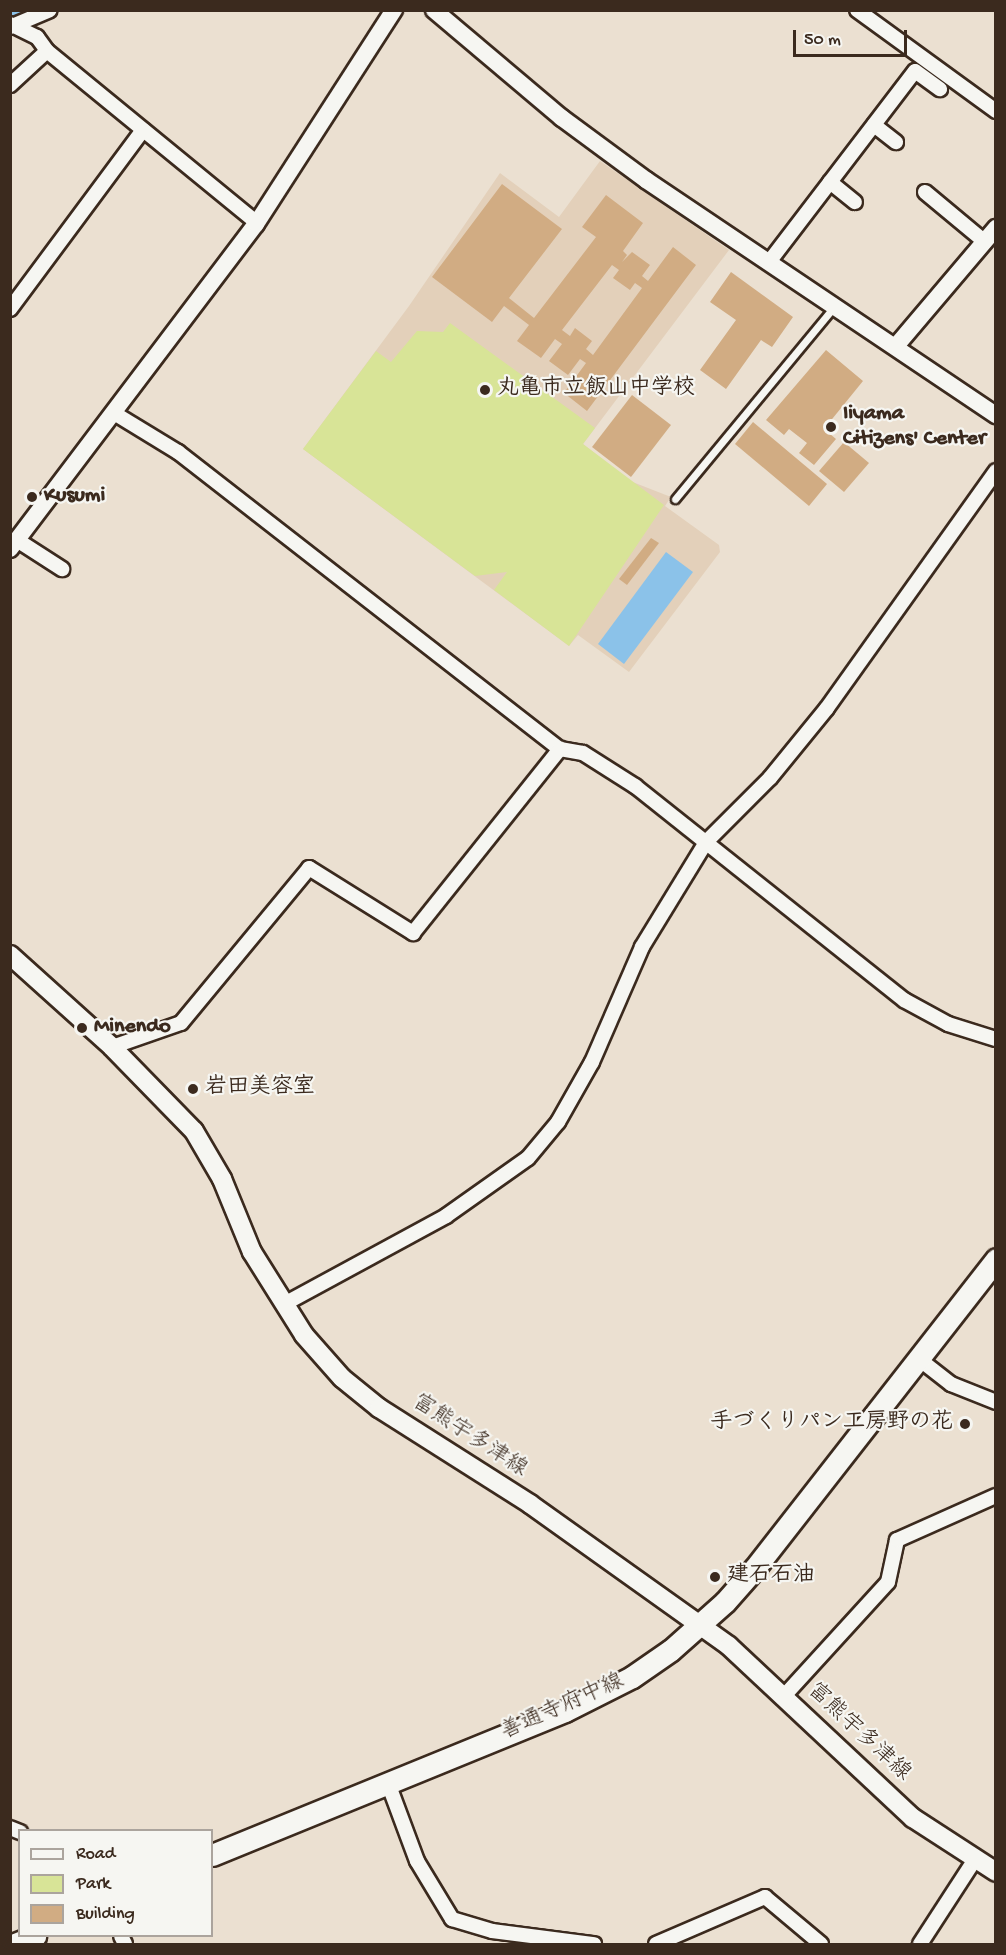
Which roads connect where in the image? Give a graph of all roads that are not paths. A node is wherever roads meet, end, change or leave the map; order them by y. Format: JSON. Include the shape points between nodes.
{"nodes":[{"id":1,"x":50,"y":10,"type":"edge"},
{"id":2,"x":394,"y":10,"type":"edge"},
{"id":3,"x":434,"y":10,"type":"edge"},
{"id":4,"x":857,"y":10,"type":"edge"},
{"id":5,"x":11,"y":26,"type":"edge"},
{"id":6,"x":47,"y":51,"type":"junction"},
{"id":7,"x":10,"y":85,"type":"edge"},
{"id":8,"x":940,"y":89,"type":"dead end"},
{"id":9,"x":996,"y":111,"type":"edge"},
{"id":10,"x":874,"y":125,"type":"junction"},
{"id":11,"x":143,"y":130,"type":"junction"},
{"id":12,"x":896,"y":142,"type":"dead end"},
{"id":13,"x":830,"y":182,"type":"junction"},
{"id":14,"x":925,"y":192,"type":"dead end"},
{"id":15,"x":855,"y":202,"type":"dead end"},
{"id":16,"x":257,"y":223,"type":"junction"},
{"id":17,"x":990,"y":235,"type":"edge"},
{"id":18,"x":769,"y":262,"type":"junction"},
{"id":19,"x":835,"y":306,"type":"junction"},
{"id":20,"x":10,"y":309,"type":"edge"},
{"id":21,"x":896,"y":346,"type":"junction"},
{"id":22,"x":114,"y":413,"type":"junction"},
{"id":23,"x":996,"y":415,"type":"edge"},
{"id":24,"x":996,"y":471,"type":"edge"},
{"id":25,"x":675,"y":499,"type":"dead end"},
{"id":26,"x":14,"y":544,"type":"edge"},
{"id":27,"x":62,"y":569,"type":"dead end"},
{"id":28,"x":560,"y":748,"type":"junction"},
{"id":29,"x":706,"y":842,"type":"junction"},
{"id":30,"x":10,"y":955,"type":"edge"},
{"id":31,"x":996,"y":1039,"type":"edge"},
{"id":32,"x":112,"y":1047,"type":"junction"},
{"id":33,"x":996,"y":1259,"type":"edge"},
{"id":34,"x":286,"y":1303,"type":"junction"},
{"id":35,"x":919,"y":1359,"type":"junction"},
{"id":36,"x":996,"y":1402,"type":"edge"},
{"id":37,"x":996,"y":1496,"type":"edge"},
{"id":38,"x":700,"y":1625,"type":"junction"},
{"id":39,"x":784,"y":1696,"type":"junction"},
{"id":40,"x":388,"y":1784,"type":"junction"},
{"id":41,"x":213,"y":1856,"type":"edge"},
{"id":42,"x":974,"y":1861,"type":"junction"},
{"id":43,"x":996,"y":1872,"type":"edge"},
{"id":44,"x":31,"y":1937,"type":"edge"},
{"id":45,"x":570,"y":1943,"type":"edge"},
{"id":46,"x":15,"y":1944,"type":"edge"},
{"id":47,"x":594,"y":1944,"type":"edge"},
{"id":48,"x":656,"y":1944,"type":"edge"},
{"id":49,"x":822,"y":1944,"type":"edge"},
{"id":50,"x":920,"y":1944,"type":"edge"}],
"edges":[{"from":1,"to":5,"type":"street"},
{"from":2,"to":16,"type":"street"},
{"from":3,"to":18,"type":"street","via":[[562,118]]},
{"from":4,"to":9,"type":"street"},
{"from":5,"to":6,"type":"street","via":[[37,37]]},
{"from":6,"to":7,"type":"street"},
{"from":6,"to":11,"type":"street"},
{"from":8,"to":10,"type":"street","via":[[915,71]]},
{"from":10,"to":12,"type":"street"},
{"from":10,"to":13,"type":"street"},
{"from":11,"to":16,"type":"street"},
{"from":11,"to":20,"type":"street"},
{"from":13,"to":15,"type":"street"},
{"from":13,"to":18,"type":"street"},
{"from":14,"to":17,"type":"street"},
{"from":16,"to":22,"type":"street"},
{"from":17,"to":21,"type":"street"},
{"from":18,"to":19,"type":"street"},
{"from":19,"to":21,"type":"street"},
{"from":19,"to":25,"type":"lane"},
{"from":21,"to":23,"type":"street"},
{"from":22,"to":26,"type":"street"},
{"from":22,"to":28,"type":"street","via":[[178,452]]},
{"from":24,"to":29,"type":"street","via":[[827,708],[763,786]]},
{"from":26,"to":27,"type":"street"},
{"from":28,"to":29,"type":"street","via":[[583,753],[635,786]]},
{"from":28,"to":32,"type":"street","via":[[413,933],[309,868],[181,1023]]},
{"from":29,"to":31,"type":"street","via":[[904,1000],[948,1024]]},
{"from":29,"to":34,"type":"street","via":[[642,947],[587,1072],[558,1122],[528,1158],[438,1221]]},
{"from":30,"to":32,"type":"main road","name":"富熊宇多津線"},
{"from":32,"to":34,"type":"main road","name":"富熊宇多津線","via":[[194,1131],[222,1179],[252,1252]]},
{"from":33,"to":35,"type":"main road","name":"善通寺府中線"},
{"from":34,"to":38,"type":"main road","name":"富熊宇多津線","via":[[304,1335],[342,1378],[379,1408],[530,1504]]},
{"from":35,"to":36,"type":"street","via":[[951,1384]]},
{"from":35,"to":38,"type":"main road","name":"善通寺府中線","via":[[755,1568]]},
{"from":37,"to":39,"type":"street","via":[[897,1540],[888,1582]]},
{"from":38,"to":39,"type":"main road","name":"富熊宇多津線"},
{"from":38,"to":40,"type":"main road","name":"善通寺府中線","via":[[671,1650],[603,1693]]},
{"from":39,"to":42,"type":"main road","name":"富熊宇多津線","via":[[914,1818]]},
{"from":40,"to":41,"type":"main road","name":"善通寺府中線"},
{"from":40,"to":45,"type":"street","via":[[417,1861],[452,1919],[492,1931]]},
{"from":42,"to":43,"type":"main road","name":"富熊宇多津線"},
{"from":42,"to":50,"type":"street"},
{"from":44,"to":46,"type":"main road"},
{"from":45,"to":47,"type":"street"},
{"from":48,"to":49,"type":"street","via":[[765,1897]]}]}
